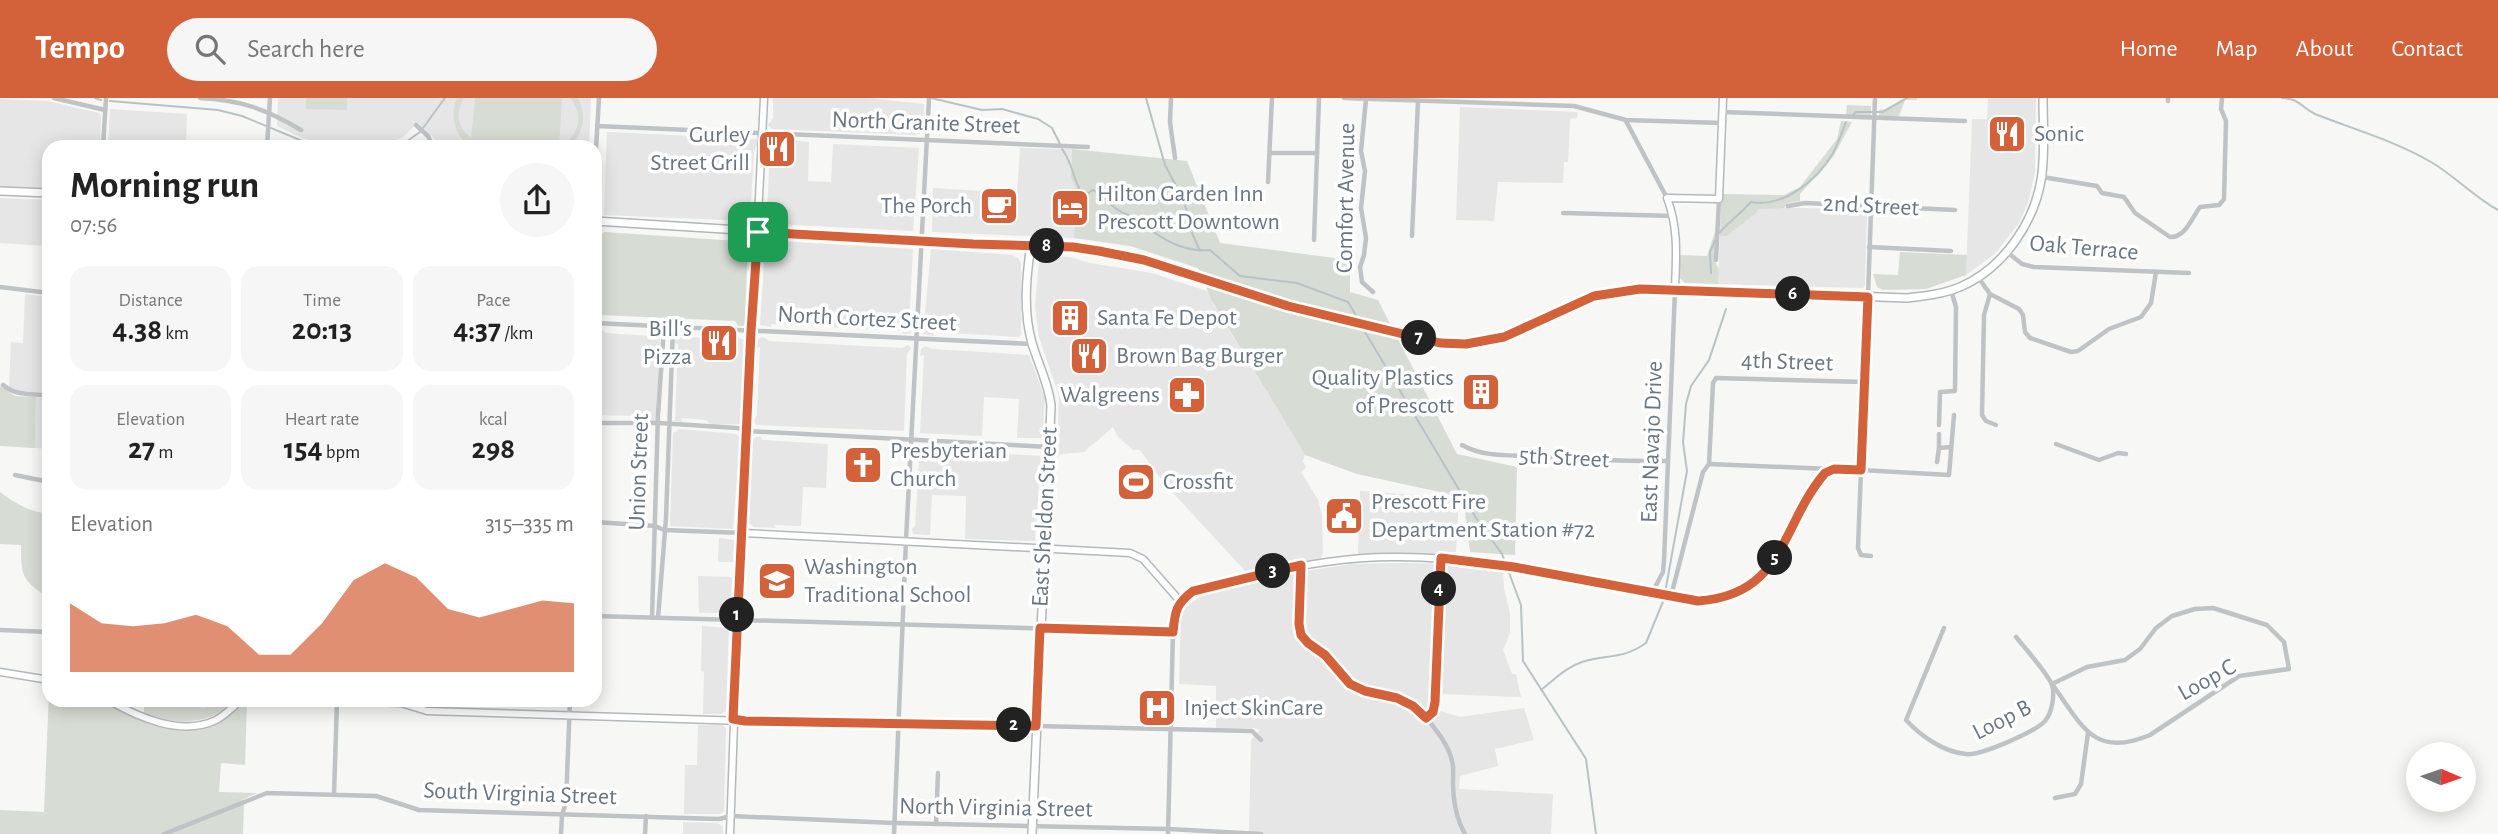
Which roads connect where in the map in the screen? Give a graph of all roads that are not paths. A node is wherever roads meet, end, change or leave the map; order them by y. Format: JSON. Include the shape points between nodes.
{"nodes":[{"id":1,"x":54,"y":98,"type":"edge"},
{"id":2,"x":106,"y":98,"type":"edge"},
{"id":3,"x":200,"y":98,"type":"edge"},
{"id":4,"x":270,"y":98,"type":"edge"},
{"id":5,"x":599,"y":98,"type":"edge"},
{"id":6,"x":764,"y":98,"type":"edge"},
{"id":7,"x":929,"y":98,"type":"edge"},
{"id":8,"x":1171,"y":98,"type":"edge"},
{"id":9,"x":1272,"y":98,"type":"edge"},
{"id":10,"x":1319,"y":98,"type":"edge"},
{"id":11,"x":1344,"y":98,"type":"edge"},
{"id":12,"x":1366,"y":98,"type":"edge"},
{"id":13,"x":1723,"y":98,"type":"edge"},
{"id":14,"x":1875,"y":98,"type":"edge"},
{"id":15,"x":2043,"y":98,"type":"edge"},
{"id":16,"x":2222,"y":98,"type":"edge"},
{"id":17,"x":1418,"y":101,"type":"junction"},
{"id":18,"x":104,"y":110,"type":"junction"},
{"id":19,"x":269,"y":111,"type":"junction"},
{"id":20,"x":1723,"y":112,"type":"junction"},
{"id":21,"x":1874,"y":117,"type":"junction"},
{"id":22,"x":1626,"y":120,"type":"junction"},
{"id":23,"x":1965,"y":121,"type":"dead end"},
{"id":24,"x":1722,"y":123,"type":"junction"},
{"id":25,"x":416,"y":125,"type":"dead end"},
{"id":26,"x":597,"y":126,"type":"junction"},
{"id":27,"x":301,"y":130,"type":"dead end"},
{"id":28,"x":763,"y":133,"type":"junction"},
{"id":29,"x":103,"y":140,"type":"edge"},
{"id":30,"x":268,"y":140,"type":"edge"},
{"id":31,"x":430,"y":140,"type":"edge"},
{"id":32,"x":596,"y":140,"type":"edge"},
{"id":33,"x":927,"y":141,"type":"junction"},
{"id":34,"x":1088,"y":147,"type":"dead end"},
{"id":35,"x":1270,"y":153,"type":"junction"},
{"id":36,"x":1317,"y":153,"type":"junction"},
{"id":37,"x":1175,"y":158,"type":"dead end"},
{"id":38,"x":2042,"y":177,"type":"junction"},
{"id":39,"x":1268,"y":182,"type":"dead end"},
{"id":40,"x":0,"y":191,"type":"edge"},
{"id":41,"x":42,"y":193,"type":"edge"},
{"id":42,"x":1667,"y":198,"type":"junction"},
{"id":43,"x":1719,"y":199,"type":"junction"},
{"id":44,"x":1788,"y":206,"type":"dead end"},
{"id":45,"x":1870,"y":207,"type":"junction"},
{"id":46,"x":1955,"y":210,"type":"dead end"},
{"id":47,"x":1563,"y":213,"type":"dead end"},
{"id":48,"x":1674,"y":216,"type":"junction"},
{"id":49,"x":602,"y":221,"type":"edge"},
{"id":50,"x":758,"y":232,"type":"junction"},
{"id":51,"x":1412,"y":236,"type":"dead end"},
{"id":52,"x":1314,"y":240,"type":"dead end"},
{"id":53,"x":921,"y":241,"type":"junction"},
{"id":54,"x":1031,"y":245,"type":"junction"},
{"id":55,"x":1869,"y":247,"type":"junction"},
{"id":56,"x":1951,"y":251,"type":"dead end"},
{"id":57,"x":2007,"y":252,"type":"junction"},
{"id":58,"x":1716,"y":260,"type":"dead end"},
{"id":59,"x":2156,"y":272,"type":"junction"},
{"id":60,"x":2189,"y":273,"type":"dead end"},
{"id":61,"x":1978,"y":276,"type":"junction"},
{"id":62,"x":0,"y":286,"type":"edge"},
{"id":63,"x":1675,"y":290,"type":"junction"},
{"id":64,"x":1951,"y":290,"type":"junction"},
{"id":65,"x":42,"y":291,"type":"edge"},
{"id":66,"x":1373,"y":292,"type":"dead end"},
{"id":67,"x":1990,"y":294,"type":"junction"},
{"id":68,"x":1868,"y":297,"type":"junction"},
{"id":69,"x":602,"y":323,"type":"edge"},
{"id":70,"x":664,"y":327,"type":"junction"},
{"id":71,"x":673,"y":327,"type":"junction"},
{"id":72,"x":751,"y":331,"type":"junction"},
{"id":73,"x":917,"y":339,"type":"junction"},
{"id":74,"x":1032,"y":344,"type":"junction"},
{"id":75,"x":1864,"y":382,"type":"junction"},
{"id":76,"x":3,"y":385,"type":"dead end"},
{"id":77,"x":42,"y":395,"type":"edge"},
{"id":78,"x":1954,"y":415,"type":"dead end"},
{"id":79,"x":602,"y":423,"type":"edge"},
{"id":80,"x":659,"y":423,"type":"junction"},
{"id":81,"x":670,"y":423,"type":"junction"},
{"id":82,"x":1939,"y":425,"type":"dead end"},
{"id":83,"x":1996,"y":425,"type":"dead end"},
{"id":84,"x":747,"y":431,"type":"junction"},
{"id":85,"x":1938,"y":434,"type":"dead end"},
{"id":86,"x":911,"y":439,"type":"junction"},
{"id":87,"x":2056,"y":444,"type":"dead end"},
{"id":88,"x":1462,"y":445,"type":"dead end"},
{"id":89,"x":1049,"y":447,"type":"junction"},
{"id":90,"x":1951,"y":447,"type":"junction"},
{"id":91,"x":1938,"y":448,"type":"junction"},
{"id":92,"x":2126,"y":454,"type":"dead end"},
{"id":93,"x":1667,"y":461,"type":"junction"},
{"id":94,"x":1937,"y":462,"type":"dead end"},
{"id":95,"x":1709,"y":464,"type":"junction"},
{"id":96,"x":1834,"y":469,"type":"junction"},
{"id":97,"x":1861,"y":470,"type":"junction"},
{"id":98,"x":15,"y":475,"type":"dead end"},
{"id":99,"x":42,"y":481,"type":"edge"},
{"id":100,"x":602,"y":522,"type":"edge"},
{"id":101,"x":656,"y":526,"type":"junction"},
{"id":102,"x":664,"y":530,"type":"junction"},
{"id":103,"x":743,"y":533,"type":"junction"},
{"id":104,"x":906,"y":540,"type":"junction"},
{"id":105,"x":1044,"y":547,"type":"junction"},
{"id":106,"x":1871,"y":556,"type":"dead end"},
{"id":107,"x":1441,"y":558,"type":"junction"},
{"id":108,"x":1301,"y":565,"type":"junction"},
{"id":109,"x":1652,"y":593,"type":"junction"},
{"id":110,"x":1667,"y":596,"type":"junction"},
{"id":111,"x":1180,"y":601,"type":"junction"},
{"id":112,"x":602,"y":616,"type":"edge"},
{"id":113,"x":655,"y":618,"type":"junction"},
{"id":114,"x":737,"y":620,"type":"junction"},
{"id":115,"x":902,"y":624,"type":"junction"},
{"id":116,"x":1040,"y":628,"type":"junction"},
{"id":117,"x":1944,"y":628,"type":"dead end"},
{"id":118,"x":0,"y":630,"type":"edge"},
{"id":119,"x":42,"y":632,"type":"edge"},
{"id":120,"x":1173,"y":632,"type":"junction"},
{"id":121,"x":2016,"y":637,"type":"dead end"},
{"id":122,"x":0,"y":672,"type":"edge"},
{"id":123,"x":42,"y":679,"type":"edge"},
{"id":124,"x":2052,"y":684,"type":"junction"},
{"id":125,"x":121,"y":707,"type":"edge"},
{"id":126,"x":233,"y":707,"type":"edge"},
{"id":127,"x":337,"y":707,"type":"edge"},
{"id":128,"x":418,"y":707,"type":"edge"},
{"id":129,"x":570,"y":707,"type":"edge"},
{"id":130,"x":569,"y":715,"type":"junction"},
{"id":131,"x":1426,"y":718,"type":"junction"},
{"id":132,"x":733,"y":719,"type":"junction"},
{"id":133,"x":899,"y":724,"type":"junction"},
{"id":134,"x":1036,"y":726,"type":"junction"},
{"id":135,"x":1171,"y":730,"type":"junction"},
{"id":136,"x":2088,"y":732,"type":"junction"},
{"id":137,"x":1261,"y":740,"type":"dead end"},
{"id":138,"x":938,"y":773,"type":"dead end"},
{"id":139,"x":334,"y":795,"type":"junction"},
{"id":140,"x":2055,"y":798,"type":"dead end"},
{"id":141,"x":562,"y":815,"type":"junction"},
{"id":142,"x":646,"y":816,"type":"junction"},
{"id":143,"x":731,"y":816,"type":"junction"},
{"id":144,"x":894,"y":823,"type":"junction"},
{"id":145,"x":936,"y":824,"type":"junction"},
{"id":146,"x":1032,"y":830,"type":"edge"},
{"id":147,"x":1168,"y":832,"type":"edge"},
{"id":148,"x":164,"y":834,"type":"edge"},
{"id":149,"x":561,"y":834,"type":"edge"},
{"id":150,"x":645,"y":834,"type":"edge"},
{"id":151,"x":730,"y":834,"type":"edge"},
{"id":152,"x":894,"y":834,"type":"edge"},
{"id":153,"x":1261,"y":834,"type":"edge"},
{"id":154,"x":1465,"y":834,"type":"edge"}],
"edges":[{"from":1,"to":18,"type":"street"},
{"from":2,"to":18,"type":"street"},
{"from":3,"to":19,"type":"street"},
{"from":4,"to":19,"type":"street"},
{"from":5,"to":26,"type":"street"},
{"from":6,"to":28,"type":"street"},
{"from":7,"to":33,"type":"street"},
{"from":8,"to":37,"type":"street"},
{"from":9,"to":35,"type":"street"},
{"from":10,"to":36,"type":"street"},
{"from":11,"to":12,"type":"street"},
{"from":12,"to":17,"type":"street"},
{"from":12,"to":66,"type":"street","name":"Comfort Avenue","via":[[1361,208],[1366,244],[1360,267],[1362,282]]},
{"from":13,"to":20,"type":"street"},
{"from":14,"to":21,"type":"street"},
{"from":15,"to":38,"type":"main road"},
{"from":16,"to":38,"type":"street","via":[[2226,121],[2224,199],[2218,205],[2200,207],[2175,238],[2135,212],[2124,197],[2102,193],[2097,186]]},
{"from":17,"to":22,"type":"street","via":[[1574,106]]},
{"from":17,"to":51,"type":"street"},
{"from":18,"to":29,"type":"street"},
{"from":19,"to":27,"type":"street"},
{"from":19,"to":30,"type":"street"},
{"from":20,"to":21,"type":"street"},
{"from":20,"to":24,"type":"street"},
{"from":21,"to":23,"type":"street"},
{"from":21,"to":45,"type":"street"},
{"from":22,"to":24,"type":"street"},
{"from":22,"to":42,"type":"street"},
{"from":24,"to":43,"type":"street"},
{"from":25,"to":31,"type":"street"},
{"from":26,"to":28,"type":"street","name":"North Granite Street"},
{"from":26,"to":32,"type":"street"},
{"from":28,"to":33,"type":"street","name":"North Granite Street"},
{"from":28,"to":50,"type":"street"},
{"from":33,"to":34,"type":"street","name":"North Granite Street"},
{"from":33,"to":53,"type":"street"},
{"from":35,"to":36,"type":"street"},
{"from":35,"to":39,"type":"street"},
{"from":36,"to":52,"type":"street"},
{"from":38,"to":57,"type":"main road","via":[[2029,218]]},
{"from":40,"to":41,"type":"main road"},
{"from":42,"to":43,"type":"street"},
{"from":42,"to":48,"type":"street"},
{"from":43,"to":58,"type":"street"},
{"from":44,"to":45,"type":"street","name":"2nd Street"},
{"from":45,"to":46,"type":"street","name":"2nd Street"},
{"from":45,"to":55,"type":"street"},
{"from":47,"to":48,"type":"street"},
{"from":48,"to":63,"type":"street"},
{"from":49,"to":50,"type":"main road"},
{"from":50,"to":53,"type":"main road"},
{"from":50,"to":72,"type":"street"},
{"from":53,"to":54,"type":"main road"},
{"from":53,"to":73,"type":"street"},
{"from":54,"to":63,"type":"main road","via":[[1073,247],[1144,260],[1288,306],[1440,343],[1466,344],[1512,334],[1594,296],[1640,289]]},
{"from":54,"to":74,"type":"main road","name":"East Sheldon Street","via":[[1026,312]]},
{"from":55,"to":56,"type":"street"},
{"from":55,"to":68,"type":"street"},
{"from":57,"to":59,"type":"street","name":"Oak Terrace","via":[[2034,267]]},
{"from":57,"to":61,"type":"main road"},
{"from":59,"to":60,"type":"street"},
{"from":59,"to":67,"type":"street","name":"Oak Terrace","via":[[2151,303],[2141,317],[2109,329],[2071,352],[2031,338],[2019,309]]},
{"from":61,"to":64,"type":"main road"},
{"from":61,"to":67,"type":"street","name":"Oak Terrace"},
{"from":62,"to":65,"type":"street"},
{"from":63,"to":68,"type":"main road"},
{"from":63,"to":93,"type":"street","name":"East Navajo Drive"},
{"from":64,"to":68,"type":"main road","via":[[1907,298]]},
{"from":64,"to":82,"type":"street","via":[[1956,307],[1955,390],[1940,392]]},
{"from":67,"to":83,"type":"street","via":[[1984,315],[1982,415]]},
{"from":68,"to":75,"type":"street"},
{"from":69,"to":70,"type":"street","name":"North Cortez Street"},
{"from":70,"to":71,"type":"street","name":"North Cortez Street"},
{"from":70,"to":80,"type":"street","name":"Union Street"},
{"from":71,"to":72,"type":"street","name":"North Cortez Street"},
{"from":71,"to":81,"type":"street","name":"Union Street"},
{"from":72,"to":73,"type":"street","name":"North Cortez Street"},
{"from":72,"to":84,"type":"street"},
{"from":73,"to":74,"type":"street","name":"North Cortez Street"},
{"from":73,"to":86,"type":"street"},
{"from":74,"to":89,"type":"main road","name":"East Sheldon Street","via":[[1050,395]]},
{"from":75,"to":95,"type":"street","name":"4th Street","via":[[1716,378]]},
{"from":75,"to":97,"type":"street"},
{"from":76,"to":77,"type":"street","via":[[19,393]]},
{"from":78,"to":90,"type":"street"},
{"from":79,"to":80,"type":"street"},
{"from":80,"to":81,"type":"street"},
{"from":80,"to":101,"type":"street","name":"Union Street"},
{"from":81,"to":84,"type":"street"},
{"from":81,"to":102,"type":"street","name":"Union Street"},
{"from":84,"to":86,"type":"street"},
{"from":84,"to":103,"type":"street"},
{"from":85,"to":91,"type":"street"},
{"from":86,"to":89,"type":"street"},
{"from":86,"to":104,"type":"street"},
{"from":87,"to":92,"type":"street","via":[[2099,460]]},
{"from":88,"to":93,"type":"street","name":"5th Street","via":[[1492,454]]},
{"from":89,"to":105,"type":"main road","name":"East Sheldon Street"},
{"from":90,"to":91,"type":"street"},
{"from":90,"to":97,"type":"street","via":[[1949,475]]},
{"from":91,"to":94,"type":"street"},
{"from":93,"to":109,"type":"street","name":"East Navajo Drive","via":[[1663,572]]},
{"from":95,"to":96,"type":"street"},
{"from":95,"to":110,"type":"street"},
{"from":96,"to":97,"type":"street"},
{"from":96,"to":110,"type":"street","via":[[1818,481],[1771,564],[1751,585],[1714,600]]},
{"from":97,"to":106,"type":"street","via":[[1858,548],[1861,555]]},
{"from":98,"to":99,"type":"street"},
{"from":100,"to":101,"type":"street"},
{"from":101,"to":102,"type":"street"},
{"from":101,"to":113,"type":"street","name":"Union Street"},
{"from":102,"to":103,"type":"street"},
{"from":102,"to":113,"type":"street","name":"Union Street"},
{"from":103,"to":104,"type":"street"},
{"from":103,"to":114,"type":"street"},
{"from":104,"to":105,"type":"street"},
{"from":104,"to":115,"type":"street"},
{"from":105,"to":111,"type":"street","via":[[1130,553],[1143,559]]},
{"from":105,"to":116,"type":"main road","name":"East Sheldon Street"},
{"from":107,"to":108,"type":"street","via":[[1377,557]]},
{"from":107,"to":109,"type":"street"},
{"from":107,"to":131,"type":"street","via":[[1435,702]]},
{"from":108,"to":111,"type":"street","via":[[1219,583],[1193,591]]},
{"from":108,"to":131,"type":"street","via":[[1301,635],[1350,684],[1397,698]]},
{"from":109,"to":110,"type":"street"},
{"from":111,"to":120,"type":"street"},
{"from":112,"to":113,"type":"street"},
{"from":113,"to":114,"type":"street"},
{"from":114,"to":115,"type":"street"},
{"from":114,"to":132,"type":"street"},
{"from":115,"to":116,"type":"street"},
{"from":115,"to":133,"type":"street"},
{"from":116,"to":120,"type":"street"},
{"from":116,"to":134,"type":"main road","name":"East Sheldon Street"},
{"from":117,"to":124,"type":"street","name":"Loop B","via":[[1906,720],[1946,749],[1976,755],[2036,728],[2050,712]]},
{"from":118,"to":119,"type":"street"},
{"from":120,"to":135,"type":"street"},
{"from":121,"to":124,"type":"street","name":"Loop B"},
{"from":122,"to":123,"type":"street"},
{"from":124,"to":136,"type":"street"},
{"from":124,"to":136,"type":"street","name":"Loop C","via":[[2087,667],[2125,660],[2172,616],[2194,609],[2213,608],[2267,625],[2284,642],[2289,669],[2239,676],[2150,735],[2113,744],[2100,742]]},
{"from":125,"to":126,"type":"street","via":[[148,720],[188,725],[218,719]]},
{"from":127,"to":139,"type":"street"},
{"from":128,"to":130,"type":"street","via":[[427,711]]},
{"from":129,"to":130,"type":"street"},
{"from":130,"to":132,"type":"street"},
{"from":130,"to":141,"type":"street"},
{"from":131,"to":154,"type":"street","via":[[1453,762],[1453,795]]},
{"from":132,"to":133,"type":"street"},
{"from":132,"to":143,"type":"street"},
{"from":133,"to":134,"type":"street"},
{"from":133,"to":144,"type":"street"},
{"from":134,"to":135,"type":"street"},
{"from":134,"to":146,"type":"main road","name":"East Sheldon Street"},
{"from":135,"to":137,"type":"street","via":[[1252,731]]},
{"from":135,"to":147,"type":"street"},
{"from":136,"to":140,"type":"street","via":[[2081,784],[2075,794]]},
{"from":138,"to":145,"type":"street"},
{"from":139,"to":141,"type":"street","name":"South Virginia Street","via":[[376,796],[419,810]]},
{"from":139,"to":148,"type":"street","name":"South Virginia Street","via":[[267,793]]},
{"from":141,"to":142,"type":"street","name":"South Virginia Street"},
{"from":141,"to":149,"type":"street"},
{"from":142,"to":143,"type":"street","name":"South Virginia Street"},
{"from":142,"to":150,"type":"street"},
{"from":143,"to":144,"type":"street","name":"North Virginia Street"},
{"from":143,"to":151,"type":"street"},
{"from":144,"to":145,"type":"street","name":"North Virginia Street"},
{"from":144,"to":152,"type":"street"},
{"from":145,"to":146,"type":"street","name":"North Virginia Street"},
{"from":146,"to":147,"type":"street","name":"North Virginia Street"},
{"from":147,"to":153,"type":"street","name":"North Virginia Street"}]}
